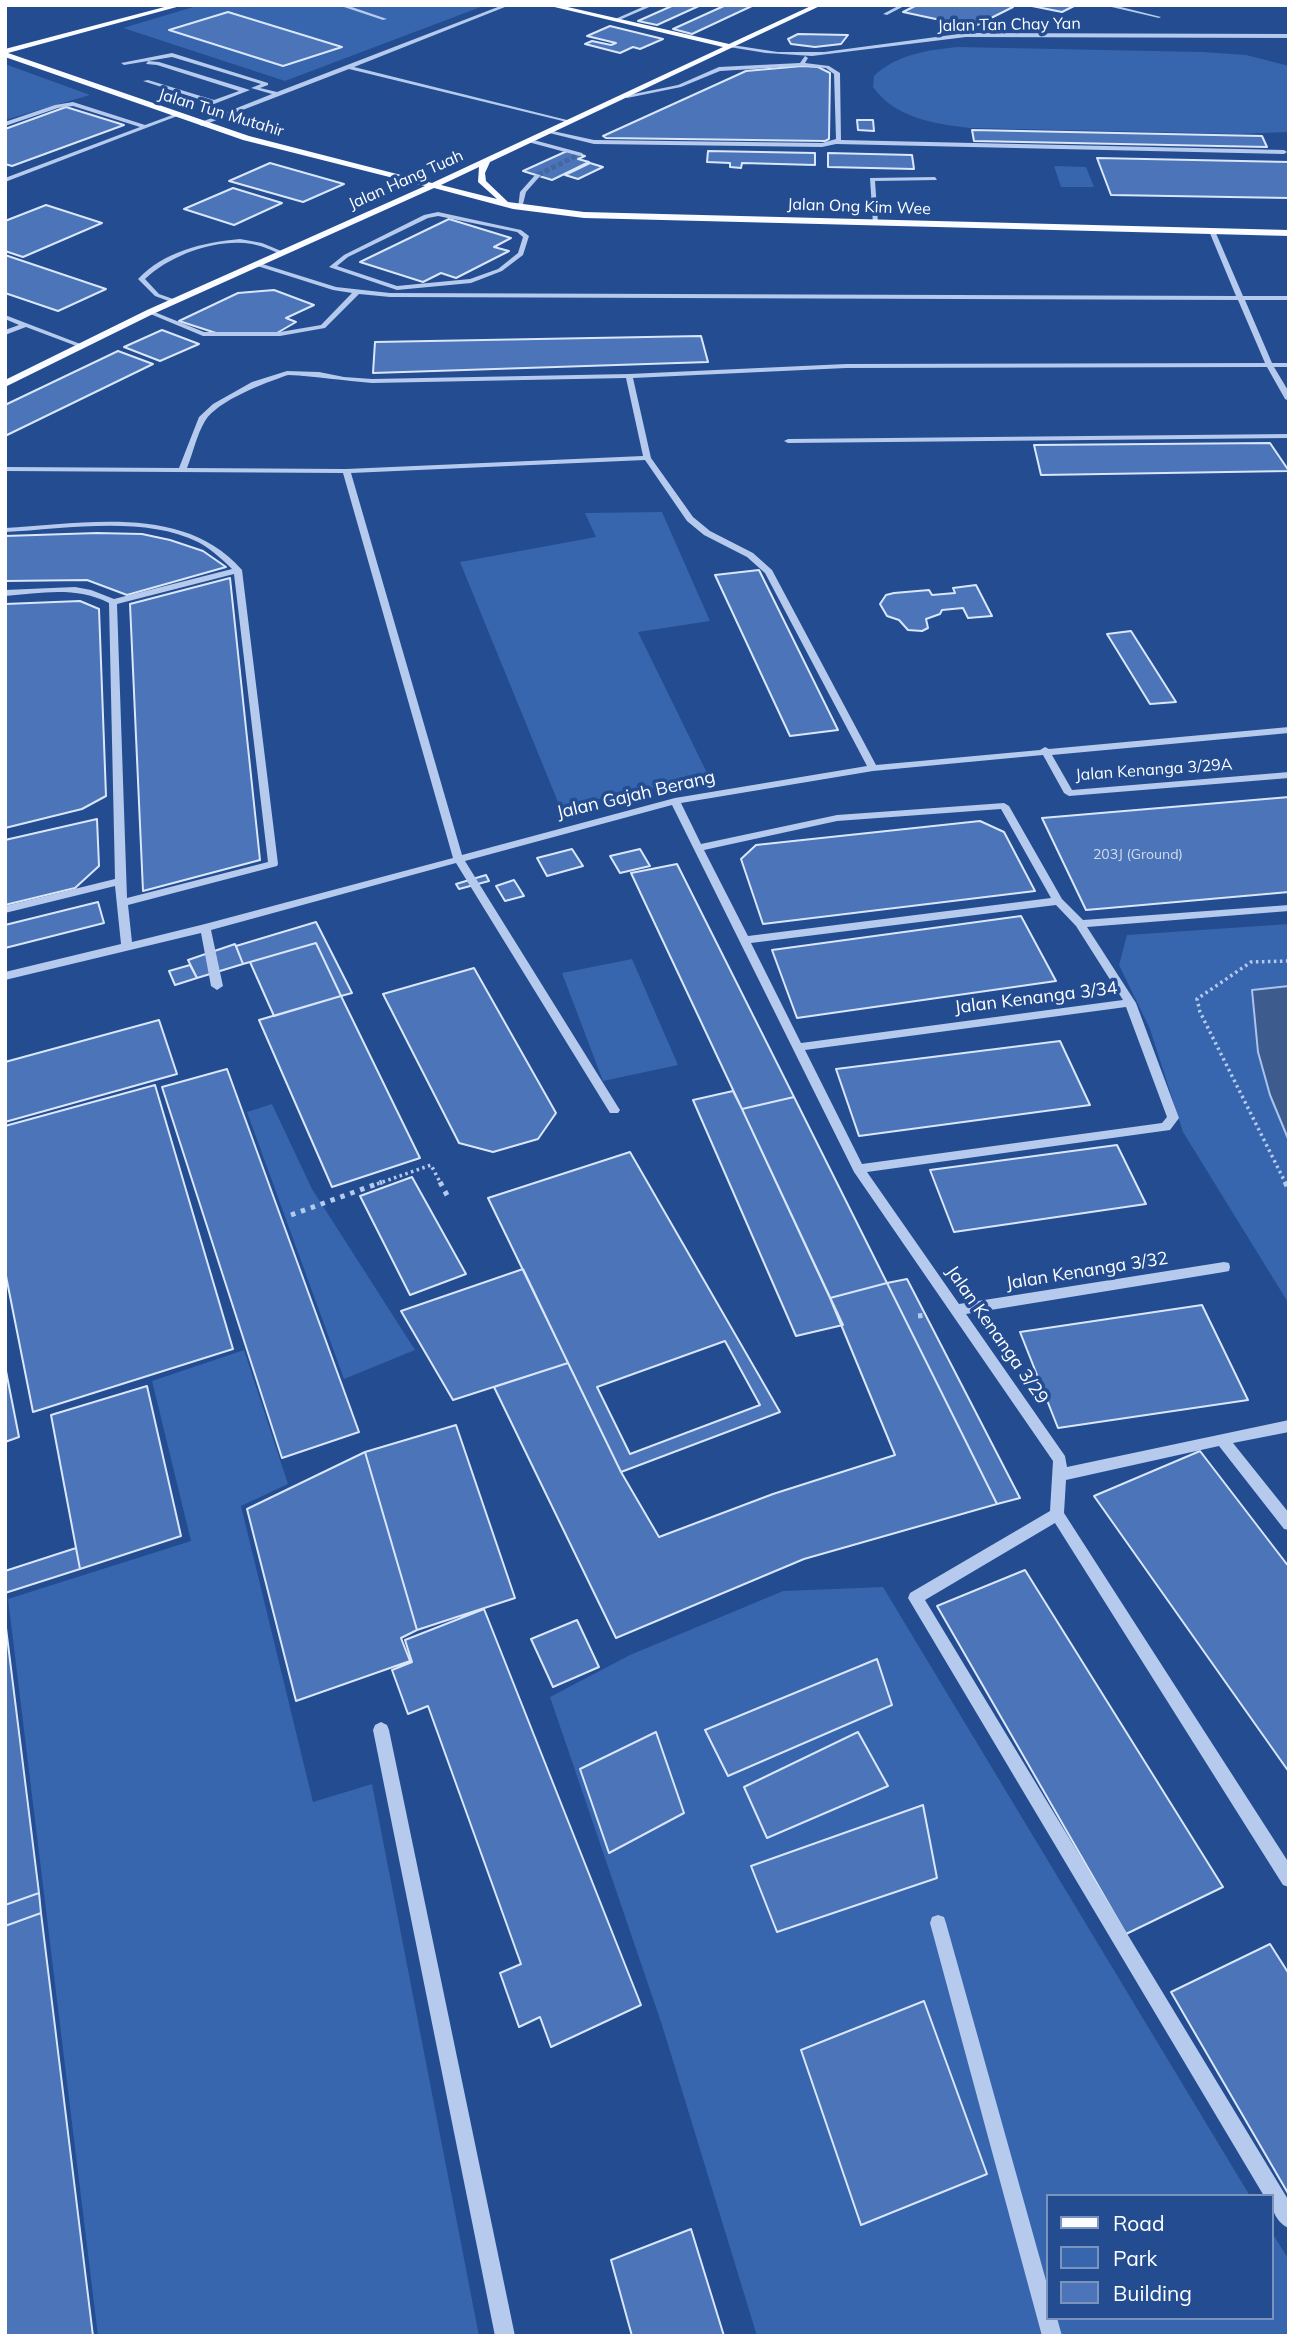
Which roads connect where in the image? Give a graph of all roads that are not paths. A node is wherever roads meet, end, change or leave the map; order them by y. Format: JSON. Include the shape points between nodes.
{"nodes":[{"id":1,"x":181,"y":5,"type":"edge"},
{"id":2,"x":340,"y":5,"type":"edge"},
{"id":3,"x":508,"y":5,"type":"edge"},
{"id":4,"x":549,"y":5,"type":"edge"},
{"id":5,"x":652,"y":5,"type":"edge"},
{"id":6,"x":819,"y":5,"type":"edge"},
{"id":7,"x":904,"y":5,"type":"edge"},
{"id":8,"x":1105,"y":5,"type":"edge"},
{"id":9,"x":567,"y":7,"type":"edge"},
{"id":10,"x":885,"y":14,"type":"dead end"},
{"id":11,"x":384,"y":19,"type":"dead end"},
{"id":12,"x":615,"y":20,"type":"junction"},
{"id":13,"x":1153,"y":22,"type":"dead end"},
{"id":14,"x":1147,"y":27,"type":"dead end"},
{"id":15,"x":1147,"y":36,"type":"junction"},
{"id":16,"x":1289,"y":36,"type":"edge"},
{"id":17,"x":732,"y":47,"type":"junction"},
{"id":18,"x":5,"y":52,"type":"edge"},
{"id":19,"x":807,"y":54,"type":"junction"},
{"id":20,"x":802,"y":64,"type":"junction"},
{"id":21,"x":348,"y":67,"type":"junction"},
{"id":22,"x":364,"y":71,"type":"joint"},
{"id":23,"x":146,"y":81,"type":"dead end"},
{"id":24,"x":254,"y":88,"type":"junction"},
{"id":25,"x":244,"y":91,"type":"junction"},
{"id":26,"x":278,"y":94,"type":"junction"},
{"id":27,"x":627,"y":96,"type":"junction"},
{"id":28,"x":177,"y":115,"type":"junction"},
{"id":29,"x":569,"y":122,"type":"junction"},
{"id":30,"x":5,"y":124,"type":"edge"},
{"id":31,"x":201,"y":124,"type":"junction"},
{"id":32,"x":145,"y":127,"type":"junction"},
{"id":33,"x":548,"y":132,"type":"junction"},
{"id":34,"x":530,"y":141,"type":"junction"},
{"id":35,"x":836,"y":142,"type":"junction"},
{"id":36,"x":1284,"y":152,"type":"dead end"},
{"id":37,"x":580,"y":154,"type":"dead end"},
{"id":38,"x":486,"y":161,"type":"junction"},
{"id":39,"x":538,"y":175,"type":"tunnel mouth"},
{"id":40,"x":7,"y":179,"type":"edge"},
{"id":41,"x":935,"y":179,"type":"dead end"},
{"id":42,"x":432,"y":186,"type":"junction"},
{"id":43,"x":517,"y":207,"type":"junction"},
{"id":44,"x":875,"y":223,"type":"junction"},
{"id":45,"x":1212,"y":231,"type":"junction"},
{"id":46,"x":1289,"y":233,"type":"edge"},
{"id":47,"x":283,"y":253,"type":"junction"},
{"id":48,"x":256,"y":264,"type":"junction"},
{"id":49,"x":397,"y":288,"type":"junction"},
{"id":50,"x":356,"y":293,"type":"junction"},
{"id":51,"x":390,"y":295,"type":"junction"},
{"id":52,"x":1241,"y":298,"type":"junction"},
{"id":53,"x":1289,"y":298,"type":"edge"},
{"id":54,"x":174,"y":301,"type":"junction"},
{"id":55,"x":150,"y":312,"type":"junction"},
{"id":56,"x":5,"y":317,"type":"edge"},
{"id":57,"x":25,"y":325,"type":"junction"},
{"id":58,"x":5,"y":333,"type":"edge"},
{"id":59,"x":81,"y":346,"type":"junction"},
{"id":60,"x":1269,"y":365,"type":"junction"},
{"id":61,"x":1289,"y":365,"type":"edge"},
{"id":62,"x":629,"y":376,"type":"junction"},
{"id":63,"x":5,"y":384,"type":"edge"},
{"id":64,"x":1289,"y":399,"type":"edge"},
{"id":65,"x":1289,"y":436,"type":"edge"},
{"id":66,"x":788,"y":441,"type":"dead end"},
{"id":67,"x":647,"y":458,"type":"junction"},
{"id":68,"x":5,"y":469,"type":"edge"},
{"id":69,"x":182,"y":470,"type":"junction"},
{"id":70,"x":346,"y":471,"type":"junction"},
{"id":71,"x":5,"y":530,"type":"edge"},
{"id":72,"x":238,"y":570,"type":"junction"},
{"id":73,"x":5,"y":593,"type":"edge"},
{"id":74,"x":113,"y":602,"type":"junction"},
{"id":75,"x":1289,"y":730,"type":"edge"},
{"id":76,"x":1045,"y":750,"type":"junction"},
{"id":77,"x":873,"y":768,"type":"junction"},
{"id":78,"x":1289,"y":775,"type":"edge"},
{"id":79,"x":675,"y":801,"type":"junction"},
{"id":80,"x":698,"y":848,"type":"junction"},
{"id":81,"x":458,"y":858,"type":"junction"},
{"id":82,"x":120,"y":881,"type":"junction"},
{"id":83,"x":1058,"y":901,"type":"junction"},
{"id":84,"x":122,"y":903,"type":"junction"},
{"id":85,"x":1289,"y":908,"type":"edge"},
{"id":86,"x":5,"y":910,"type":"edge"},
{"id":87,"x":1080,"y":924,"type":"junction"},
{"id":88,"x":205,"y":928,"type":"junction"},
{"id":89,"x":744,"y":940,"type":"junction"},
{"id":90,"x":127,"y":947,"type":"junction"},
{"id":91,"x":5,"y":976,"type":"edge"},
{"id":92,"x":217,"y":986,"type":"dead end"},
{"id":93,"x":1130,"y":1003,"type":"junction"},
{"id":94,"x":797,"y":1047,"type":"junction"},
{"id":95,"x":614,"y":1110,"type":"dead end"},
{"id":96,"x":858,"y":1169,"type":"junction"},
{"id":97,"x":1224,"y":1267,"type":"dead end"},
{"id":98,"x":957,"y":1310,"type":"junction"},
{"id":99,"x":1289,"y":1426,"type":"edge"},
{"id":100,"x":1222,"y":1439,"type":"junction"},
{"id":101,"x":1060,"y":1475,"type":"junction"},
{"id":102,"x":1057,"y":1514,"type":"junction"},
{"id":103,"x":1289,"y":1524,"type":"edge"},
{"id":104,"x":381,"y":1730,"type":"dead end"},
{"id":105,"x":1289,"y":1879,"type":"edge"},
{"id":106,"x":938,"y":1923,"type":"dead end"},
{"id":107,"x":1289,"y":2219,"type":"edge"},
{"id":108,"x":1046,"y":2314,"type":"edge"},
{"id":109,"x":505,"y":2336,"type":"edge"}],
"edges":[{"from":1,"to":18,"type":"main road"},
{"from":2,"to":11,"type":"street"},
{"from":3,"to":21,"type":"street"},
{"from":4,"to":9,"type":"main road"},
{"from":5,"to":12,"type":"street"},
{"from":6,"to":17,"type":"main road","name":"Jalan Hang Tuah"},
{"from":7,"to":10,"type":"street"},
{"from":8,"to":13,"type":"street","via":[[1159,17]]},
{"from":9,"to":12,"type":"main road"},
{"from":12,"to":17,"type":"main road"},
{"from":14,"to":15,"type":"street"},
{"from":15,"to":16,"type":"street","name":"Jalan Tan Chay Yan"},
{"from":15,"to":19,"type":"street","name":"Jalan Tan Chay Yan","via":[[940,37]]},
{"from":17,"to":19,"type":"street","name":"Jalan Tan Chay Yan"},
{"from":17,"to":27,"type":"main road","name":"Jalan Hang Tuah"},
{"from":18,"to":28,"type":"main road","name":"Jalan Tun Mutahir"},
{"from":19,"to":20,"type":"street"},
{"from":20,"to":27,"type":"street","via":[[719,69],[679,86]]},
{"from":20,"to":35,"type":"street","via":[[827,67],[837,74]]},
{"from":21,"to":22,"type":"street"},
{"from":21,"to":26,"type":"street"},
{"from":22,"to":29,"type":"street"},
{"from":23,"to":25,"type":"street","via":[[214,102]]},
{"from":24,"to":25,"type":"street"},
{"from":24,"to":25,"type":"street","via":[[266,84],[172,55],[124,63],[157,64]]},
{"from":24,"to":26,"type":"street"},
{"from":26,"to":31,"type":"street"},
{"from":27,"to":29,"type":"main road","name":"Jalan Hang Tuah"},
{"from":28,"to":31,"type":"main road","name":"Jalan Tun Mutahir"},
{"from":28,"to":32,"type":"street"},
{"from":29,"to":33,"type":"main road","name":"Jalan Hang Tuah"},
{"from":30,"to":32,"type":"street","via":[[73,104]]},
{"from":31,"to":42,"type":"main road","name":"Jalan Tun Mutahir"},
{"from":32,"to":40,"type":"street"},
{"from":33,"to":34,"type":"main road","name":"Jalan Hang Tuah"},
{"from":33,"to":35,"type":"street","via":[[594,142]]},
{"from":34,"to":37,"type":"street"},
{"from":34,"to":38,"type":"main road","name":"Jalan Hang Tuah"},
{"from":35,"to":36,"type":"street"},
{"from":38,"to":42,"type":"main road","name":"Jalan Hang Tuah"},
{"from":38,"to":43,"type":"main road","via":[[482,182]]},
{"from":39,"to":43,"type":"street"},
{"from":41,"to":44,"type":"street","via":[[872,180]]},
{"from":42,"to":43,"type":"main road","name":"Jalan Ong Kim Wee"},
{"from":42,"to":47,"type":"main road","name":"Jalan Hang Tuah"},
{"from":43,"to":44,"type":"main road","name":"Jalan Ong Kim Wee","via":[[584,215]]},
{"from":44,"to":45,"type":"main road","name":"Jalan Ong Kim Wee"},
{"from":45,"to":46,"type":"main road","name":"Jalan Ong Kim Wee"},
{"from":45,"to":52,"type":"street"},
{"from":47,"to":48,"type":"main road","name":"Jalan Hang Tuah"},
{"from":47,"to":54,"type":"street","via":[[250,242],[211,245],[147,271],[141,279],[157,295]]},
{"from":48,"to":50,"type":"street"},
{"from":48,"to":54,"type":"main road","name":"Jalan Hang Tuah"},
{"from":49,"to":49,"type":"street","via":[[332,267],[346,256],[438,214],[526,236],[521,254],[500,270],[471,281]]},
{"from":49,"to":51,"type":"street"},
{"from":50,"to":51,"type":"street"},
{"from":50,"to":55,"type":"street","via":[[323,327],[280,334],[203,334]]},
{"from":51,"to":52,"type":"street"},
{"from":52,"to":53,"type":"street"},
{"from":52,"to":60,"type":"street"},
{"from":54,"to":55,"type":"main road","name":"Jalan Hang Tuah"},
{"from":55,"to":59,"type":"main road","name":"Jalan Hang Tuah"},
{"from":56,"to":57,"type":"street"},
{"from":57,"to":58,"type":"street"},
{"from":57,"to":59,"type":"street"},
{"from":59,"to":63,"type":"main road","name":"Jalan Hang Tuah"},
{"from":60,"to":61,"type":"street"},
{"from":60,"to":62,"type":"street","via":[[846,366]]},
{"from":60,"to":64,"type":"street"},
{"from":62,"to":67,"type":"street"},
{"from":62,"to":69,"type":"street","via":[[372,381],[287,373],[255,384],[216,406],[202,419]]},
{"from":65,"to":66,"type":"street"},
{"from":67,"to":70,"type":"street"},
{"from":67,"to":77,"type":"street","via":[[690,519],[750,555],[769,572]]},
{"from":68,"to":69,"type":"street"},
{"from":69,"to":70,"type":"street"},
{"from":70,"to":81,"type":"street"},
{"from":71,"to":72,"type":"street","via":[[159,528],[195,538],[220,552]]},
{"from":72,"to":74,"type":"street"},
{"from":72,"to":84,"type":"street","via":[[273,864]]},
{"from":73,"to":74,"type":"street","via":[[74,589],[101,594]]},
{"from":74,"to":82,"type":"street"},
{"from":75,"to":76,"type":"street","name":"Jalan Gajah Berang"},
{"from":76,"to":77,"type":"street","name":"Jalan Gajah Berang"},
{"from":76,"to":78,"type":"street","name":"Jalan Kenanga 3/29A","via":[[1069,793]]},
{"from":77,"to":79,"type":"street","name":"Jalan Gajah Berang"},
{"from":79,"to":80,"type":"street","name":"Jalan Kenanga 3/29"},
{"from":79,"to":81,"type":"street","name":"Jalan Gajah Berang"},
{"from":80,"to":83,"type":"street","name":"Jalan Kenanga 3/34","via":[[837,818],[1004,806]]},
{"from":80,"to":89,"type":"street","name":"Jalan Kenanga 3/29"},
{"from":81,"to":88,"type":"street","name":"Jalan Gajah Berang"},
{"from":81,"to":95,"type":"street"},
{"from":82,"to":84,"type":"street"},
{"from":82,"to":86,"type":"street"},
{"from":83,"to":87,"type":"street","name":"Jalan Kenanga 3/34"},
{"from":83,"to":89,"type":"street"},
{"from":84,"to":90,"type":"street"},
{"from":85,"to":87,"type":"street"},
{"from":87,"to":93,"type":"street","name":"Jalan Kenanga 3/34"},
{"from":88,"to":90,"type":"street","name":"Jalan Gajah Berang"},
{"from":88,"to":92,"type":"street"},
{"from":89,"to":94,"type":"street","name":"Jalan Kenanga 3/29"},
{"from":90,"to":91,"type":"street","name":"Jalan Gajah Berang"},
{"from":93,"to":94,"type":"street","name":"Jalan Kenanga 3/34"},
{"from":93,"to":96,"type":"street","via":[[1173,1118],[1166,1127]]},
{"from":94,"to":96,"type":"street","name":"Jalan Kenanga 3/29"},
{"from":96,"to":98,"type":"street","name":"Jalan Kenanga 3/29"},
{"from":97,"to":98,"type":"street","name":"Jalan Kenanga 3/32"},
{"from":98,"to":101,"type":"street","name":"Jalan Kenanga 3/29","via":[[1060,1460]]},
{"from":99,"to":100,"type":"street"},
{"from":100,"to":101,"type":"street"},
{"from":100,"to":103,"type":"street"},
{"from":101,"to":102,"type":"street","name":"Jalan Kenanga 3/29"},
{"from":102,"to":105,"type":"street"},
{"from":102,"to":107,"type":"street","via":[[915,1598]]},
{"from":104,"to":109,"type":"street"},
{"from":106,"to":108,"type":"street"}]}
